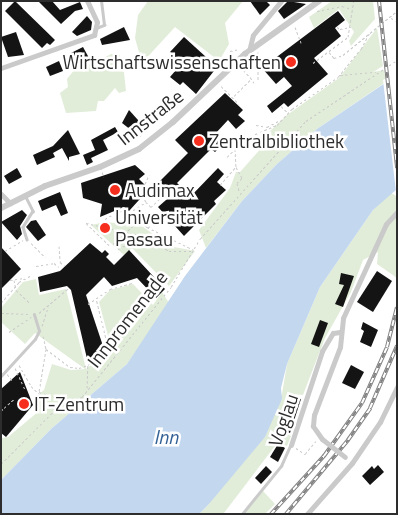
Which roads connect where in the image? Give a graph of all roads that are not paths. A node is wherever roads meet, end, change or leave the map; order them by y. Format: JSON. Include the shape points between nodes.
{"nodes":[{"id":1,"x":87,"y":1,"type":"edge"},
{"id":2,"x":101,"y":1,"type":"edge"},
{"id":3,"x":281,"y":1,"type":"edge"},
{"id":4,"x":319,"y":1,"type":"edge"},
{"id":5,"x":96,"y":28,"type":"junction"},
{"id":6,"x":246,"y":51,"type":"junction"},
{"id":7,"x":1,"y":68,"type":"edge"},
{"id":8,"x":1,"y":194,"type":"edge"},
{"id":9,"x":25,"y":195,"type":"junction"},
{"id":10,"x":10,"y":203,"type":"junction"},
{"id":11,"x":1,"y":208,"type":"edge"},
{"id":12,"x":397,"y":212,"type":"edge"},
{"id":13,"x":27,"y":239,"type":"road end"},
{"id":14,"x":34,"y":315,"type":"road end"},
{"id":15,"x":340,"y":332,"type":"junction"},
{"id":16,"x":1,"y":376,"type":"edge"},
{"id":17,"x":397,"y":387,"type":"edge"},
{"id":18,"x":395,"y":394,"type":"edge"},
{"id":19,"x":291,"y":445,"type":"joint"},
{"id":20,"x":352,"y":463,"type":"junction"},
{"id":21,"x":242,"y":514,"type":"edge"},
{"id":22,"x":307,"y":514,"type":"edge"}],
"edges":[{"from":1,"to":5,"type":"street","via":[[96,16]]},
{"from":2,"to":5,"type":"lane","via":[[104,25]]},
{"from":3,"to":6,"type":"street","name":"Innstraße","via":[[254,35]]},
{"from":4,"to":6,"type":"street","name":"Innstraße"},
{"from":5,"to":7,"type":"street","via":[[94,35],[77,44]]},
{"from":6,"to":9,"type":"street","name":"Innstraße","via":[[216,82],[139,149]]},
{"from":8,"to":10,"type":"street"},
{"from":9,"to":10,"type":"street","name":"Innstraße"},
{"from":9,"to":13,"type":"lane","via":[[33,211],[23,227]]},
{"from":10,"to":11,"type":"street","name":"Innstraße"},
{"from":12,"to":15,"type":"street","name":"Voglau","via":[[386,224]]},
{"from":14,"to":16,"type":"lane","via":[[39,330]]},
{"from":15,"to":19,"type":"street","name":"Voglau","via":[[333,333],[322,351]]},
{"from":15,"to":20,"type":"street","name":"Voglau","bridge":true,"via":[[340,347],[312,426],[321,438]]},
{"from":17,"to":18,"type":"street"},
{"from":18,"to":20,"type":"street"},
{"from":19,"to":21,"type":"lane","name":"Voglau","via":[[282,466]]},
{"from":20,"to":22,"type":"street"}]}
